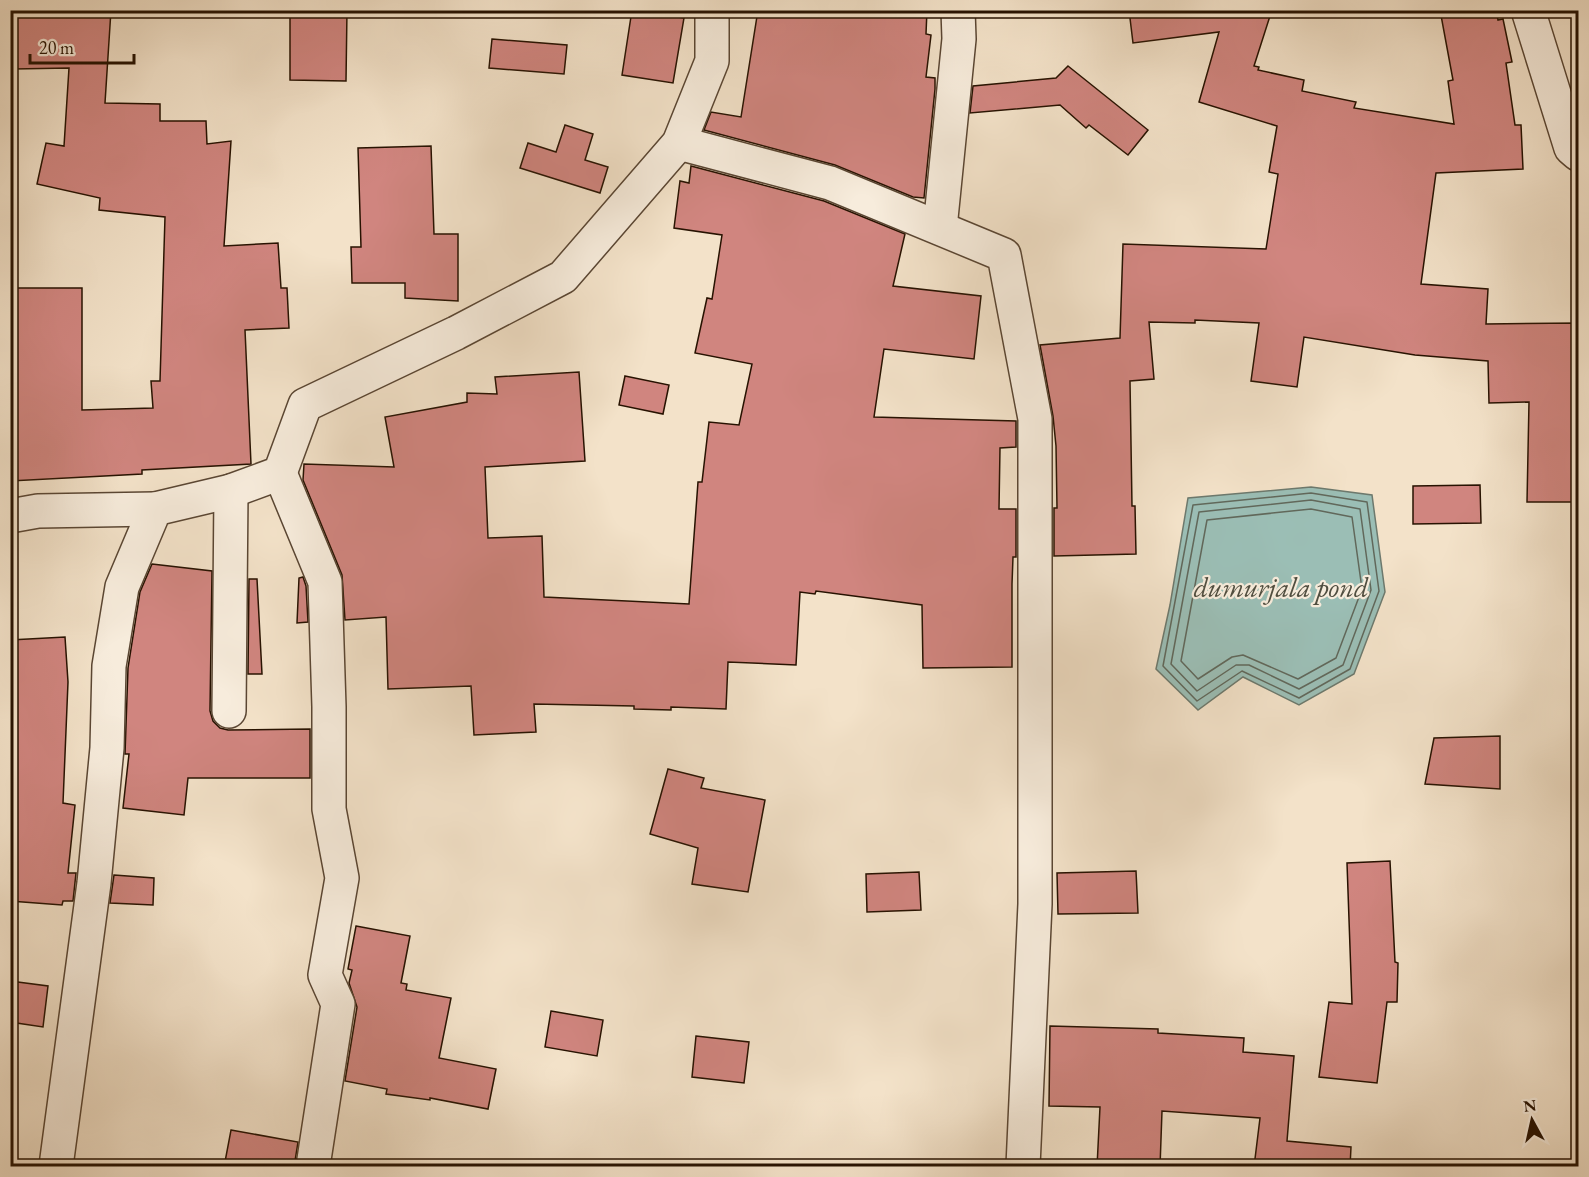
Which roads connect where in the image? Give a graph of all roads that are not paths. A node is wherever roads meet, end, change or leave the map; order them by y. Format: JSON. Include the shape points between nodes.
{"nodes":[{"id":1,"x":712,"y":10,"type":"edge"},
{"id":2,"x":957,"y":10,"type":"edge"},
{"id":3,"x":1528,"y":10,"type":"edge"},
{"id":4,"x":679,"y":143,"type":"junction"},
{"id":5,"x":1578,"y":154,"type":"edge"},
{"id":6,"x":940,"y":228,"type":"junction"},
{"id":7,"x":280,"y":473,"type":"junction"},
{"id":8,"x":231,"y":490,"type":"junction"},
{"id":9,"x":155,"y":509,"type":"junction"},
{"id":10,"x":10,"y":516,"type":"edge"},
{"id":11,"x":229,"y":711,"type":"dead end"},
{"id":12,"x":56,"y":1167,"type":"edge"},
{"id":13,"x":313,"y":1167,"type":"edge"},
{"id":14,"x":1023,"y":1167,"type":"edge"}],
"edges":[{"from":1,"to":4,"type":"street","via":[[712,61]]},
{"from":2,"to":6,"type":"street","via":[[959,39]]},
{"from":3,"to":5,"type":"street","via":[[1571,148]]},
{"from":4,"to":6,"type":"street","via":[[830,183]]},
{"from":4,"to":7,"type":"street","via":[[563,277],[305,405]]},
{"from":6,"to":14,"type":"street","via":[[1004,255],[1035,418],[1035,904]]},
{"from":7,"to":8,"type":"street"},
{"from":7,"to":13,"type":"street","via":[[325,582],[329,809],[342,878],[325,975],[338,1004]]},
{"from":8,"to":9,"type":"street"},
{"from":8,"to":11,"type":"street"},
{"from":9,"to":10,"type":"street","via":[[38,511]]},
{"from":9,"to":12,"type":"street","via":[[122,587],[109,666],[107,748],[95,871]]}]}
